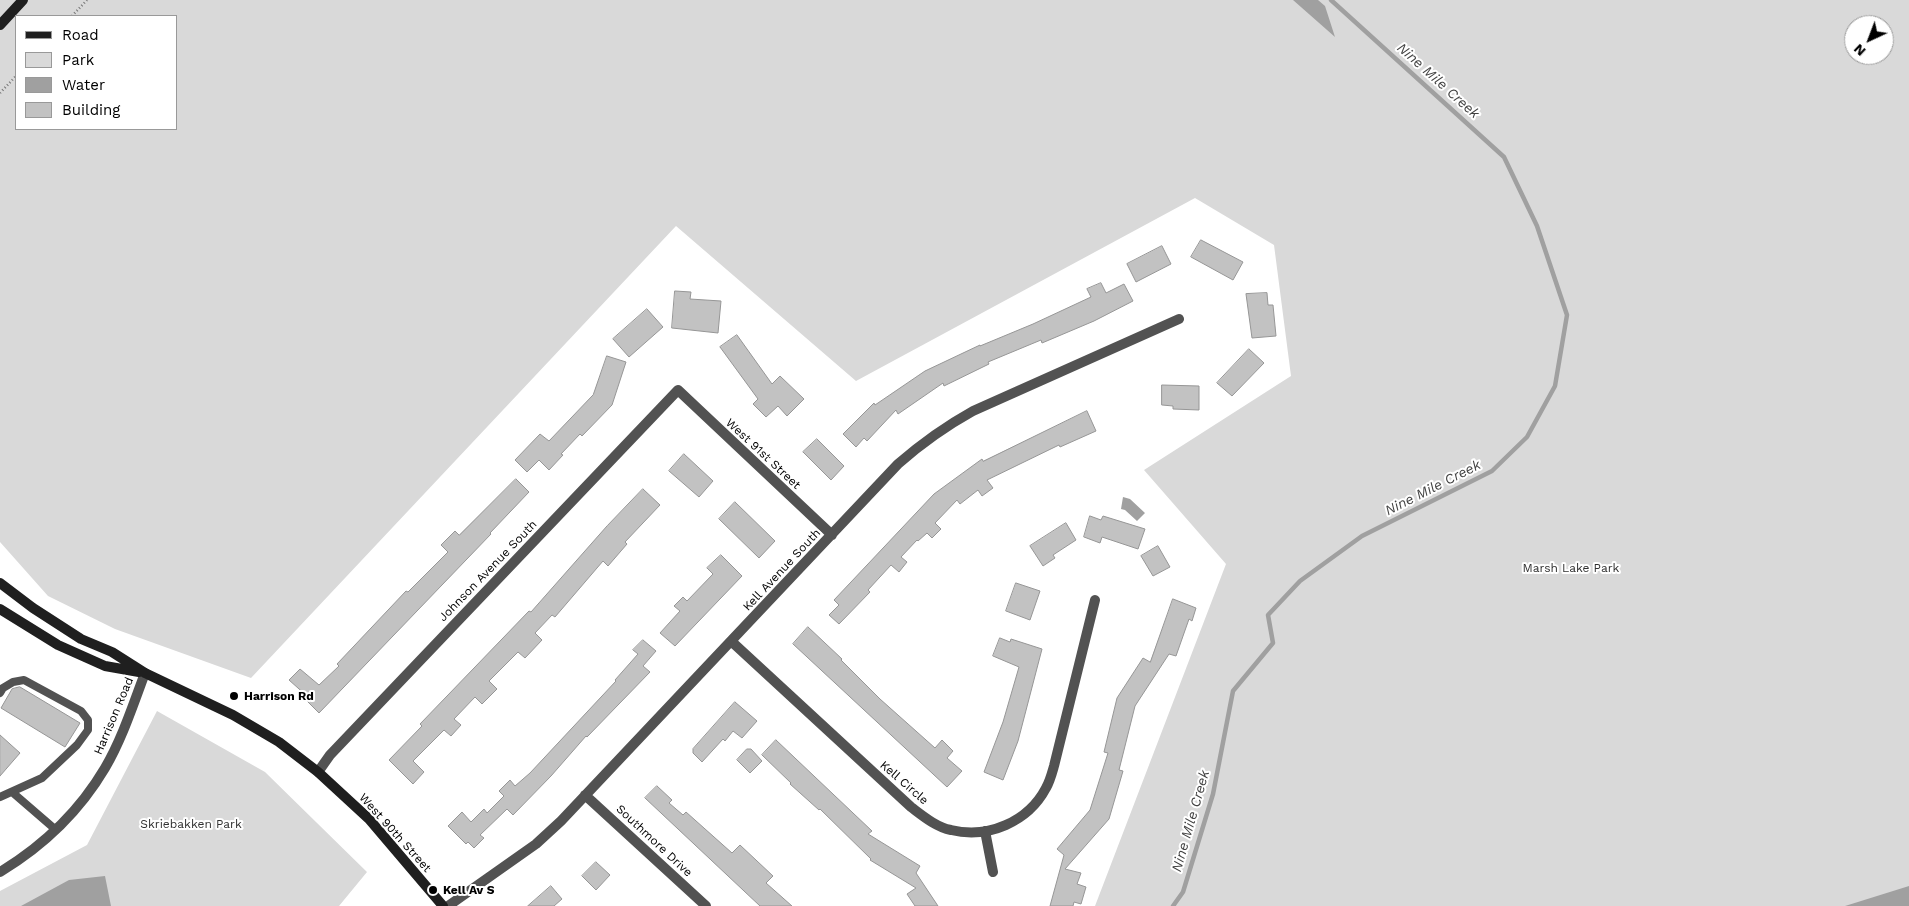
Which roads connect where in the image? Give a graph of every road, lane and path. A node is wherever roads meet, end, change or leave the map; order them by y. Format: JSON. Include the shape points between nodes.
{"nodes":[{"id":1,"x":22,"y":0,"type":"edge"},
{"id":2,"x":87,"y":0,"type":"edge"},
{"id":3,"x":73,"y":15,"type":"edge"},
{"id":4,"x":0,"y":25,"type":"edge"},
{"id":5,"x":15,"y":77,"type":"edge"},
{"id":6,"x":0,"y":93,"type":"edge"},
{"id":7,"x":1179,"y":319,"type":"dead end"},
{"id":8,"x":678,"y":390,"type":"joint"},
{"id":9,"x":832,"y":535,"type":"junction"},
{"id":10,"x":0,"y":583,"type":"edge"},
{"id":11,"x":1095,"y":600,"type":"dead end"},
{"id":12,"x":0,"y":609,"type":"edge"},
{"id":13,"x":731,"y":641,"type":"junction"},
{"id":14,"x":145,"y":673,"type":"junction"},
{"id":15,"x":0,"y":693,"type":"edge"},
{"id":16,"x":318,"y":772,"type":"junction"},
{"id":17,"x":12,"y":792,"type":"junction"},
{"id":18,"x":585,"y":795,"type":"junction"},
{"id":19,"x":0,"y":796,"type":"edge"},
{"id":20,"x":56,"y":830,"type":"junction"},
{"id":21,"x":985,"y":831,"type":"junction"},
{"id":22,"x":0,"y":872,"type":"edge"},
{"id":23,"x":993,"y":872,"type":"dead end"},
{"id":24,"x":442,"y":906,"type":"edge"},
{"id":25,"x":448,"y":906,"type":"edge"},
{"id":26,"x":706,"y":906,"type":"edge"}],
"edges":[{"from":1,"to":4,"type":"street"},
{"from":2,"to":3,"type":"path"},
{"from":5,"to":6,"type":"path"},
{"from":7,"to":9,"type":"street","name":"Kell Avenue South","via":[[973,411],[947,426],[898,464]]},
{"from":8,"to":9,"type":"street","name":"West 91st Street"},
{"from":8,"to":16,"type":"street","name":"Johnson Avenue South","via":[[330,755]]},
{"from":9,"to":13,"type":"street","name":"Kell Avenue South"},
{"from":10,"to":14,"type":"street","name":"West 90th Street","via":[[81,638],[112,652]]},
{"from":11,"to":21,"type":"street","name":"Kell Circle","via":[[1047,788],[1016,820]]},
{"from":12,"to":14,"type":"street","name":"West 90th Street","via":[[81,656],[104,666]]},
{"from":13,"to":18,"type":"street","name":"Kell Avenue South"},
{"from":13,"to":21,"type":"street","name":"Kell Circle","via":[[911,807],[950,830]]},
{"from":14,"to":16,"type":"street","name":"West 90th Street","via":[[233,715],[279,742]]},
{"from":14,"to":20,"type":"street","name":"Harrison Road","via":[[105,767],[83,800]]},
{"from":15,"to":17,"type":"lane","via":[[13,682],[24,680],[81,711],[88,720],[88,730],[77,745],[42,778]]},
{"from":16,"to":24,"type":"street","name":"West 90th Street","via":[[369,819]]},
{"from":17,"to":19,"type":"lane"},
{"from":17,"to":20,"type":"lane"},
{"from":18,"to":25,"type":"street","name":"Kell Avenue South","via":[[536,844]]},
{"from":18,"to":26,"type":"street","name":"Southmore Drive"},
{"from":20,"to":22,"type":"street","name":"Harrison Road","via":[[26,856]]},
{"from":21,"to":23,"type":"street"}]}
